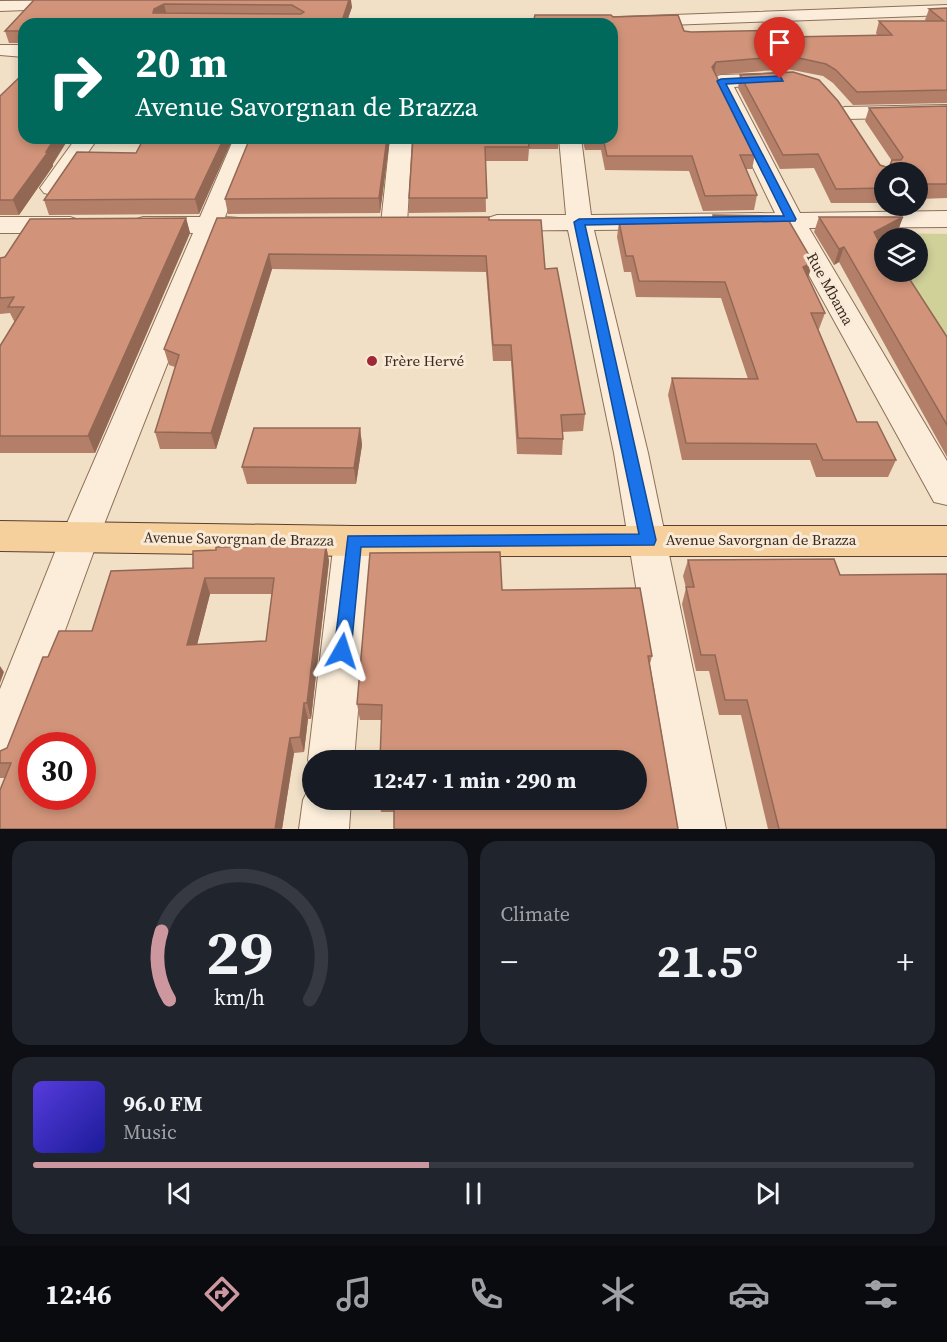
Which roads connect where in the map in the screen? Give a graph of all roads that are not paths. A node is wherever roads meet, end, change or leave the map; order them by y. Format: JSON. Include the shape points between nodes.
{"nodes":[{"id":1,"x":156,"y":0,"type":"edge"},
{"id":2,"x":0,"y":6,"type":"edge"},
{"id":3,"x":947,"y":10,"type":"edge"},
{"id":4,"x":618,"y":22,"type":"edge"},
{"id":5,"x":2,"y":50,"type":"dead end"},
{"id":6,"x":18,"y":51,"type":"edge"},
{"id":7,"x":809,"y":80,"type":"edge"},
{"id":8,"x":947,"y":111,"type":"edge"},
{"id":9,"x":845,"y":114,"type":"edge"},
{"id":10,"x":83,"y":144,"type":"edge"},
{"id":11,"x":242,"y":144,"type":"edge"},
{"id":12,"x":401,"y":144,"type":"edge"},
{"id":13,"x":571,"y":144,"type":"edge"},
{"id":14,"x":874,"y":214,"type":"edge"},
{"id":15,"x":928,"y":215,"type":"edge"},
{"id":16,"x":791,"y":219,"type":"junction"},
{"id":17,"x":947,"y":219,"type":"edge"},
{"id":18,"x":579,"y":222,"type":"junction"},
{"id":19,"x":475,"y":223,"type":"edge"},
{"id":20,"x":394,"y":224,"type":"edge"},
{"id":21,"x":0,"y":225,"type":"edge"},
{"id":22,"x":27,"y":225,"type":"junction"},
{"id":23,"x":207,"y":225,"type":"junction"},
{"id":24,"x":277,"y":225,"type":"edge"},
{"id":25,"x":5,"y":242,"type":"edge"},
{"id":26,"x":947,"y":492,"type":"edge"},
{"id":27,"x":0,"y":536,"type":"edge"},
{"id":28,"x":80,"y":537,"type":"junction"},
{"id":29,"x":648,"y":540,"type":"junction"},
{"id":30,"x":947,"y":540,"type":"edge"},
{"id":31,"x":353,"y":541,"type":"junction"},
{"id":32,"x":0,"y":746,"type":"edge"},
{"id":33,"x":332,"y":750,"type":"edge"},
{"id":34,"x":326,"y":810,"type":"edge"},
{"id":35,"x":324,"y":829,"type":"edge"},
{"id":36,"x":701,"y":829,"type":"edge"}],
"edges":[{"from":1,"to":2,"type":"street"},
{"from":3,"to":4,"type":"street"},
{"from":5,"to":6,"type":"street"},
{"from":7,"to":16,"type":"street","name":"Rue Mbama","via":[[721,81]]},
{"from":8,"to":9,"type":"street"},
{"from":10,"to":22,"type":"street"},
{"from":11,"to":23,"type":"street"},
{"from":12,"to":20,"type":"street"},
{"from":13,"to":18,"type":"street"},
{"from":14,"to":16,"type":"street"},
{"from":15,"to":17,"type":"street"},
{"from":16,"to":18,"type":"street"},
{"from":16,"to":26,"type":"street","name":"Rue Mbama"},
{"from":18,"to":19,"type":"street"},
{"from":18,"to":29,"type":"street"},
{"from":21,"to":22,"type":"street"},
{"from":22,"to":23,"type":"street"},
{"from":22,"to":25,"type":"street"},
{"from":23,"to":24,"type":"street"},
{"from":23,"to":28,"type":"street"},
{"from":27,"to":28,"type":"main road","name":"Avenue Savorgnan de Brazza"},
{"from":28,"to":31,"type":"main road","name":"Avenue Savorgnan de Brazza"},
{"from":28,"to":32,"type":"street"},
{"from":29,"to":30,"type":"main road","name":"Avenue Savorgnan de Brazza"},
{"from":29,"to":31,"type":"main road","name":"Avenue Savorgnan de Brazza"},
{"from":29,"to":36,"type":"street"},
{"from":31,"to":33,"type":"street"},
{"from":34,"to":35,"type":"street"}]}
